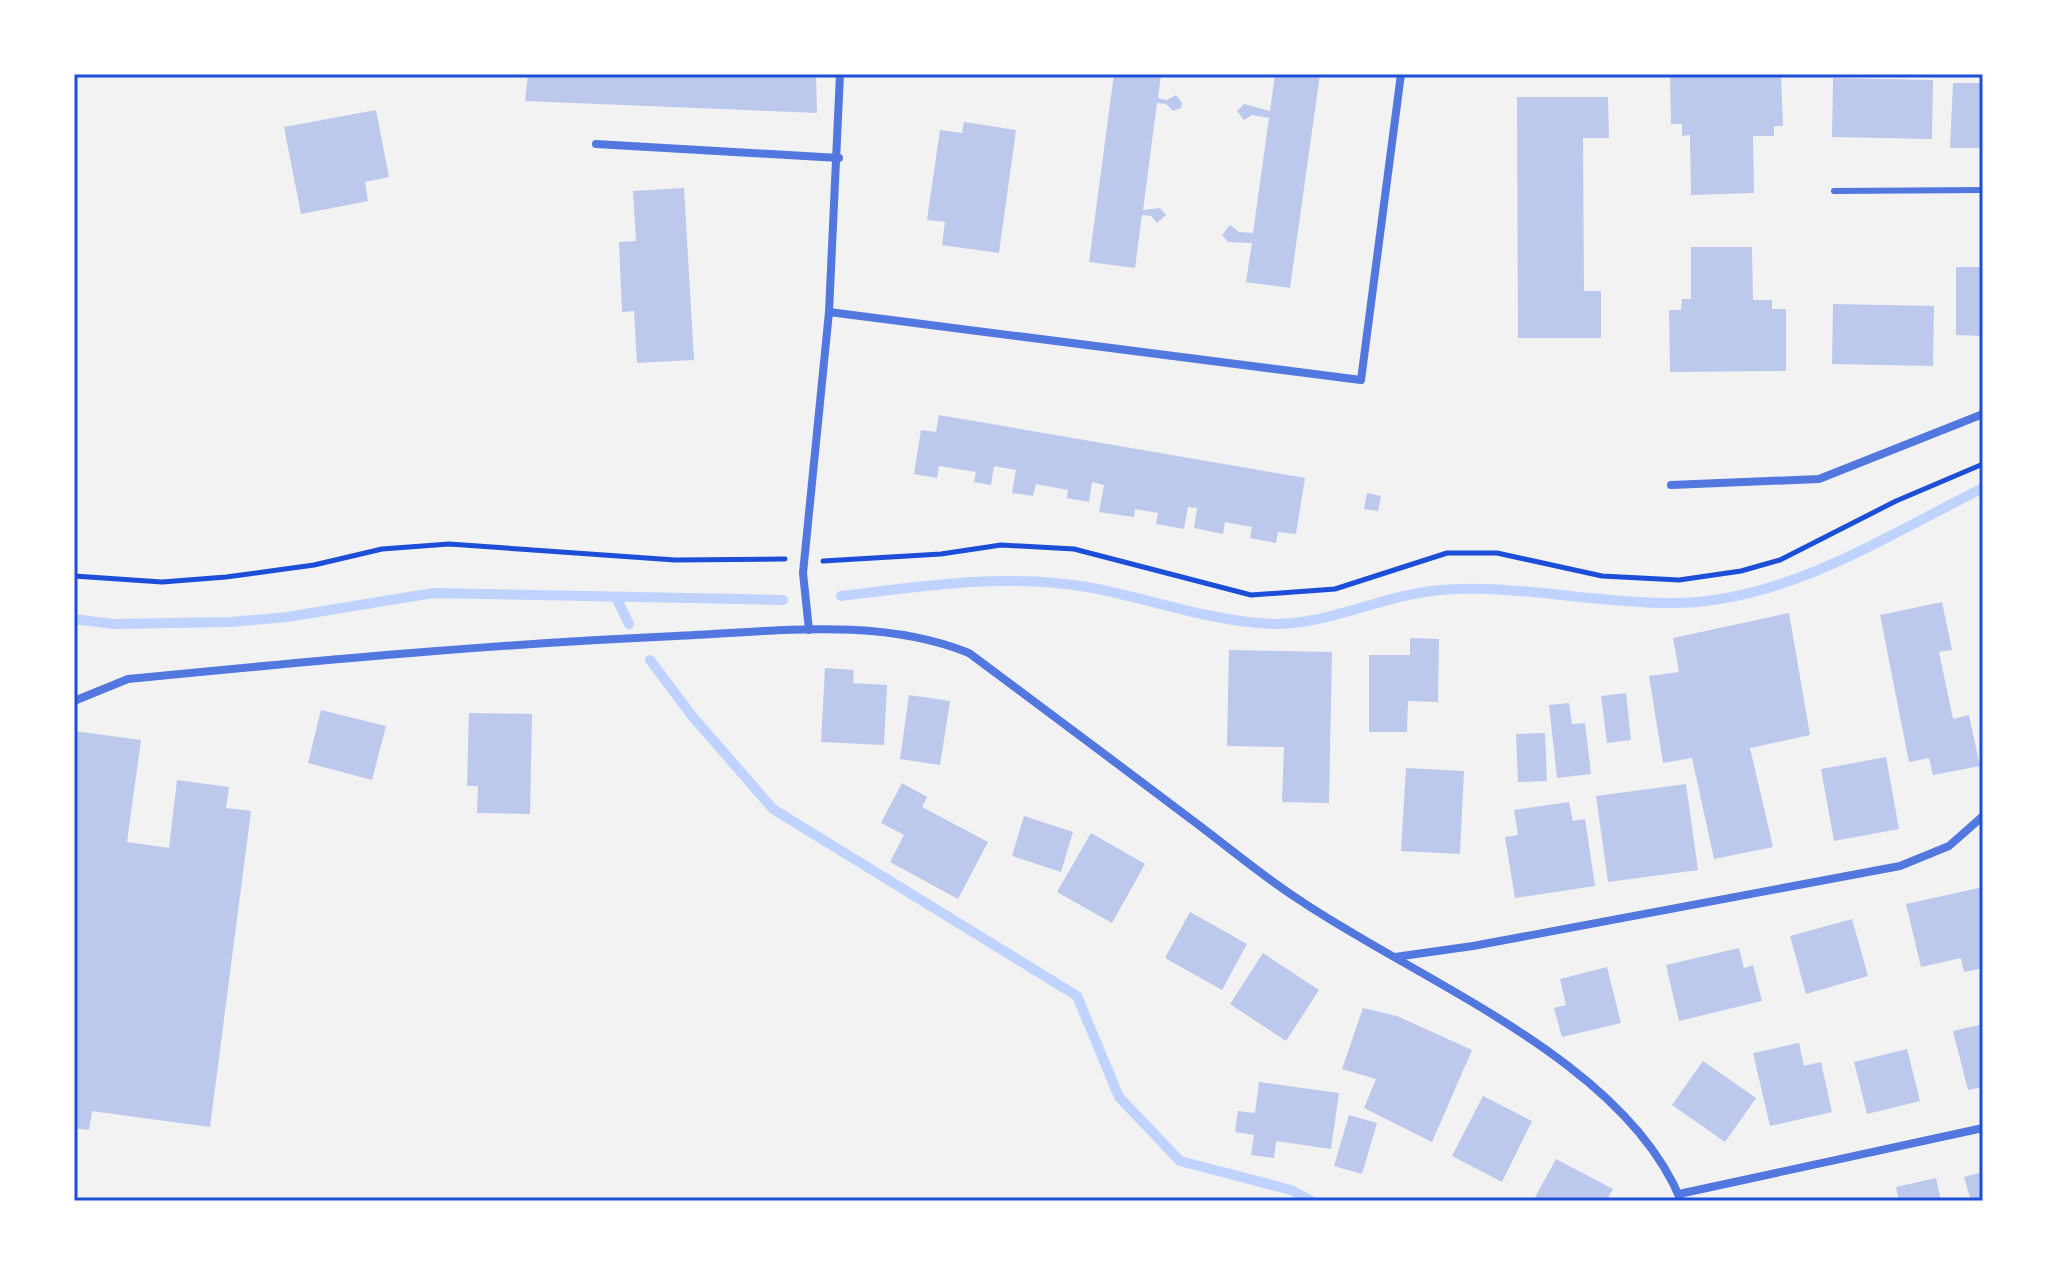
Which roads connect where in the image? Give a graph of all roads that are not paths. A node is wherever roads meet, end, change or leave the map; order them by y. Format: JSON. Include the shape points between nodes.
{"nodes":[{"id":1,"x":840,"y":74,"type":"edge"},
{"id":2,"x":1401,"y":74,"type":"edge"},
{"id":3,"x":596,"y":144,"type":"dead end"},
{"id":4,"x":839,"y":158,"type":"junction"},
{"id":5,"x":1983,"y":190,"type":"edge"},
{"id":6,"x":1834,"y":191,"type":"dead end"},
{"id":7,"x":829,"y":312,"type":"junction"},
{"id":8,"x":1983,"y":414,"type":"edge"},
{"id":9,"x":1671,"y":485,"type":"dead end"},
{"id":10,"x":809,"y":630,"type":"junction"},
{"id":11,"x":74,"y":701,"type":"edge"},
{"id":12,"x":1983,"y":816,"type":"edge"},
{"id":13,"x":1395,"y":957,"type":"junction"},
{"id":14,"x":1983,"y":1128,"type":"edge"},
{"id":15,"x":1678,"y":1199,"type":"edge"}],
"edges":[{"from":1,"to":4,"type":"street"},
{"from":2,"to":7,"type":"street","via":[[1361,380]]},
{"from":3,"to":4,"type":"street"},
{"from":4,"to":7,"type":"street"},
{"from":5,"to":6,"type":"lane"},
{"from":7,"to":10,"type":"street","via":[[803,573]]},
{"from":8,"to":9,"type":"street","via":[[1819,479]]},
{"from":10,"to":11,"type":"street","via":[[488,645],[144,677]]},
{"from":10,"to":13,"type":"street","via":[[918,635],[969,653],[1299,900]]},
{"from":12,"to":13,"type":"street","via":[[1949,846],[1900,866]]},
{"from":13,"to":15,"type":"street","via":[[1574,1071],[1618,1109]]},
{"from":14,"to":15,"type":"street"}]}
